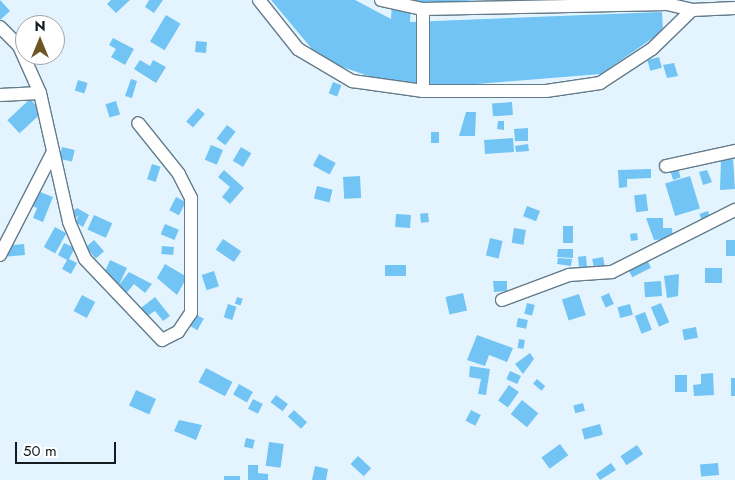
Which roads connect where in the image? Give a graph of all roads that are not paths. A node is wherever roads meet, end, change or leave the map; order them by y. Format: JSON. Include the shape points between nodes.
{"nodes":[{"id":1,"x":259,"y":0,"type":"edge"},
{"id":2,"x":381,"y":0,"type":"edge"},
{"id":3,"x":667,"y":2,"type":"edge"},
{"id":4,"x":423,"y":8,"type":"junction"},
{"id":5,"x":735,"y":8,"type":"edge"},
{"id":6,"x":692,"y":10,"type":"junction"},
{"id":7,"x":0,"y":27,"type":"edge"},
{"id":8,"x":423,"y":91,"type":"junction"},
{"id":9,"x":40,"y":93,"type":"junction"},
{"id":10,"x":0,"y":95,"type":"edge"},
{"id":11,"x":138,"y":123,"type":"dead end"},
{"id":12,"x":735,"y":151,"type":"edge"},
{"id":13,"x":53,"y":152,"type":"junction"},
{"id":14,"x":666,"y":166,"type":"dead end"},
{"id":15,"x":735,"y":210,"type":"edge"},
{"id":16,"x":0,"y":255,"type":"edge"},
{"id":17,"x":502,"y":300,"type":"dead end"}],
"edges":[{"from":1,"to":8,"type":"street","via":[[298,49],[352,81]]},
{"from":2,"to":4,"type":"street"},
{"from":3,"to":4,"type":"street"},
{"from":3,"to":6,"type":"street"},
{"from":4,"to":8,"type":"street"},
{"from":5,"to":6,"type":"street"},
{"from":6,"to":8,"type":"street","via":[[652,49],[600,83],[546,90]]},
{"from":7,"to":9,"type":"street","via":[[19,46]]},
{"from":9,"to":10,"type":"street"},
{"from":9,"to":13,"type":"street","via":[[51,126]]},
{"from":11,"to":13,"type":"street","via":[[180,174],[191,198],[191,313],[171,338],[162,340],[85,259],[69,222]]},
{"from":12,"to":14,"type":"street"},
{"from":13,"to":16,"type":"street"},
{"from":15,"to":17,"type":"street","via":[[612,272],[568,275]]}]}
